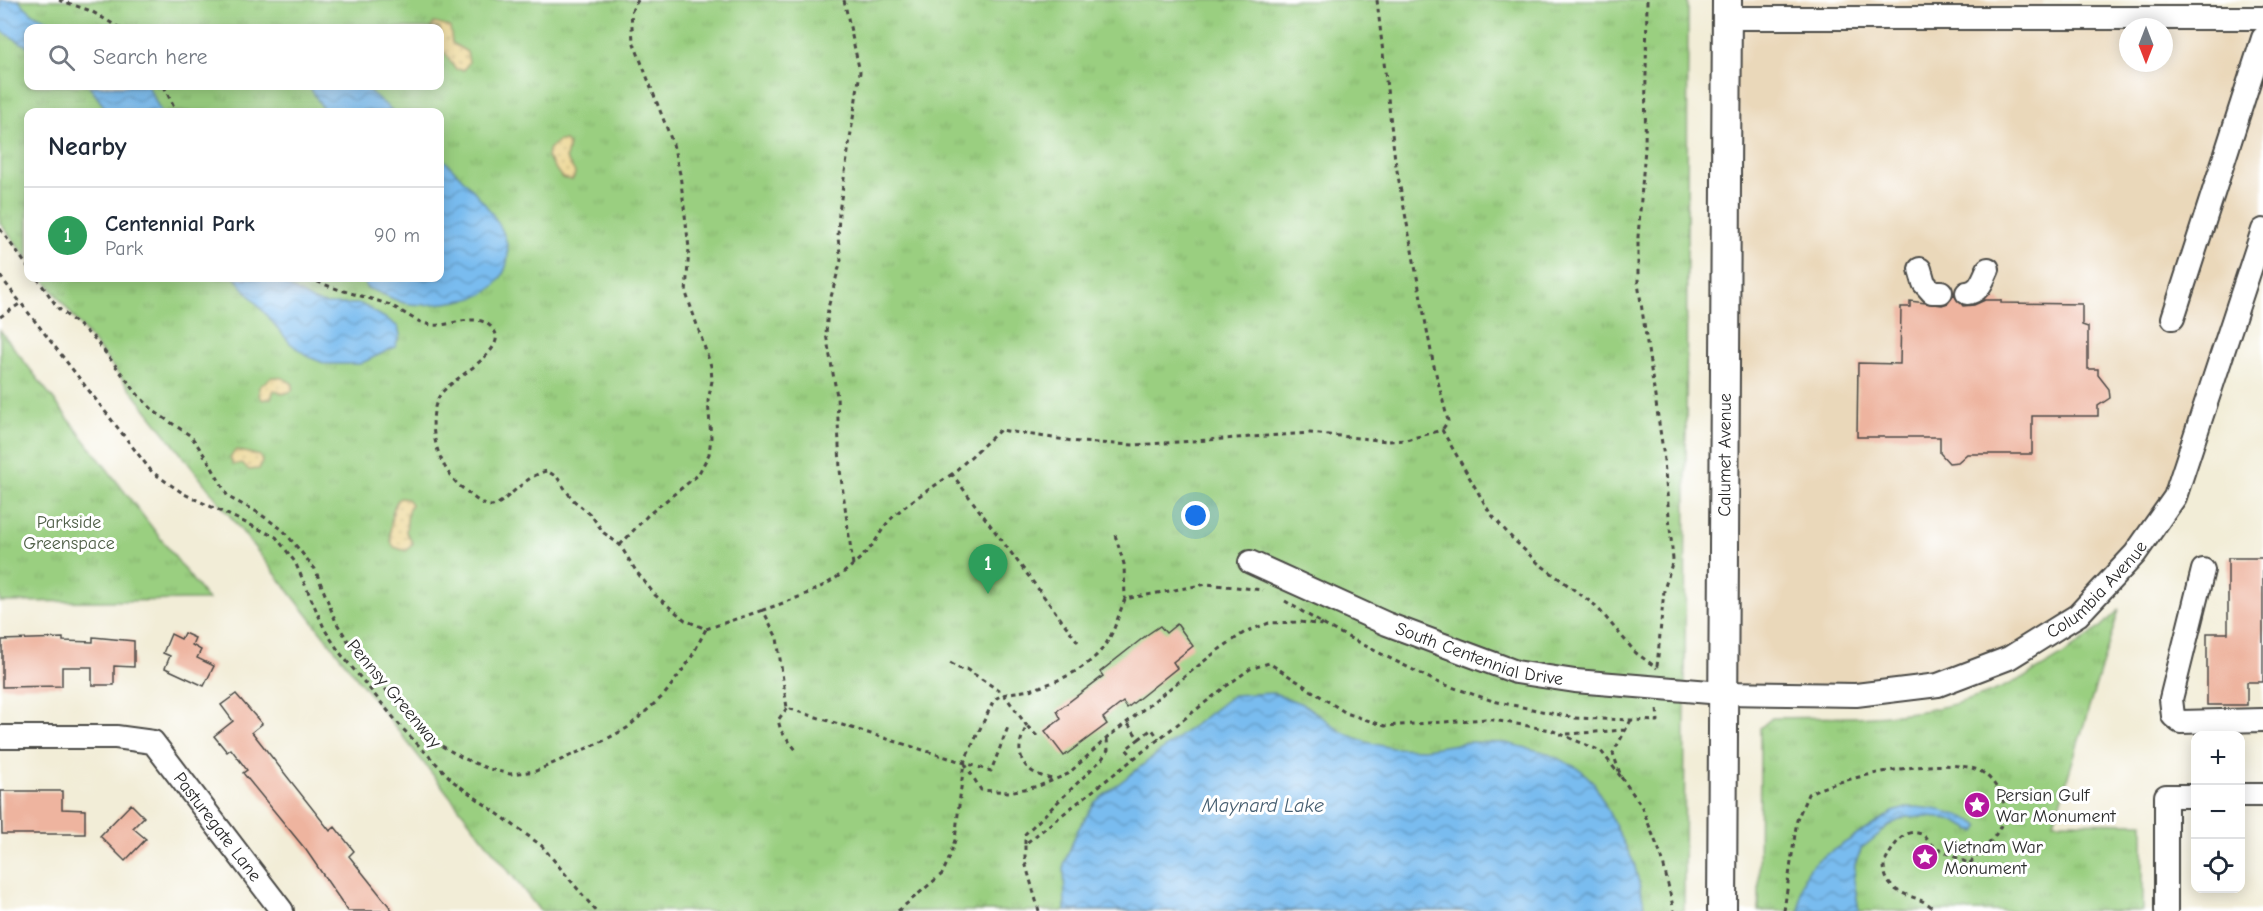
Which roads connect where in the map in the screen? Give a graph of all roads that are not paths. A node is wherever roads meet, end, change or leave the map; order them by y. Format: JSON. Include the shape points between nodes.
{"nodes":[{"id":1,"x":1727,"y":9,"type":"edge"},
{"id":2,"x":2044,"y":9,"type":"edge"},
{"id":3,"x":2263,"y":18,"type":"edge"},
{"id":4,"x":2263,"y":38,"type":"edge"},
{"id":5,"x":2263,"y":232,"type":"edge"},
{"id":6,"x":1920,"y":269,"type":"dead end"},
{"id":7,"x":1988,"y":269,"type":"dead end"},
{"id":8,"x":1941,"y":292,"type":"dead end"},
{"id":9,"x":1967,"y":293,"type":"dead end"},
{"id":10,"x":2173,"y":318,"type":"dead end"},
{"id":11,"x":1250,"y":562,"type":"dead end"},
{"id":12,"x":2203,"y":570,"type":"dead end"},
{"id":13,"x":1722,"y":693,"type":"junction"},
{"id":14,"x":2263,"y":720,"type":"edge"},
{"id":15,"x":0,"y":737,"type":"edge"},
{"id":16,"x":2245,"y":795,"type":"edge"},
{"id":17,"x":2263,"y":795,"type":"edge"},
{"id":18,"x":2191,"y":796,"type":"edge"},
{"id":19,"x":282,"y":911,"type":"edge"},
{"id":20,"x":1722,"y":911,"type":"edge"},
{"id":21,"x":2166,"y":911,"type":"edge"}],
"edges":[{"from":1,"to":2,"type":"street"},
{"from":1,"to":13,"type":"main road","name":"Calumet Avenue"},
{"from":2,"to":3,"type":"street"},
{"from":4,"to":10,"type":"street"},
{"from":5,"to":13,"type":"street","name":"Columbia Avenue","via":[[2175,497],[2135,554],[2078,615],[2009,658],[1938,685],[1856,695]]},
{"from":6,"to":8,"type":"street","via":[[1932,292]]},
{"from":7,"to":9,"type":"street","via":[[1980,286]]},
{"from":11,"to":13,"type":"street","name":"South Centennial Drive","via":[[1387,624],[1516,672]]},
{"from":12,"to":14,"type":"street","via":[[2171,699],[2173,716],[2180,722]]},
{"from":13,"to":20,"type":"main road","name":"Calumet Avenue"},
{"from":15,"to":19,"type":"street","name":"Pasturegate Lane","via":[[116,737],[153,742]]},
{"from":16,"to":17,"type":"street"},
{"from":18,"to":21,"type":"street","via":[[2166,796]]}]}
